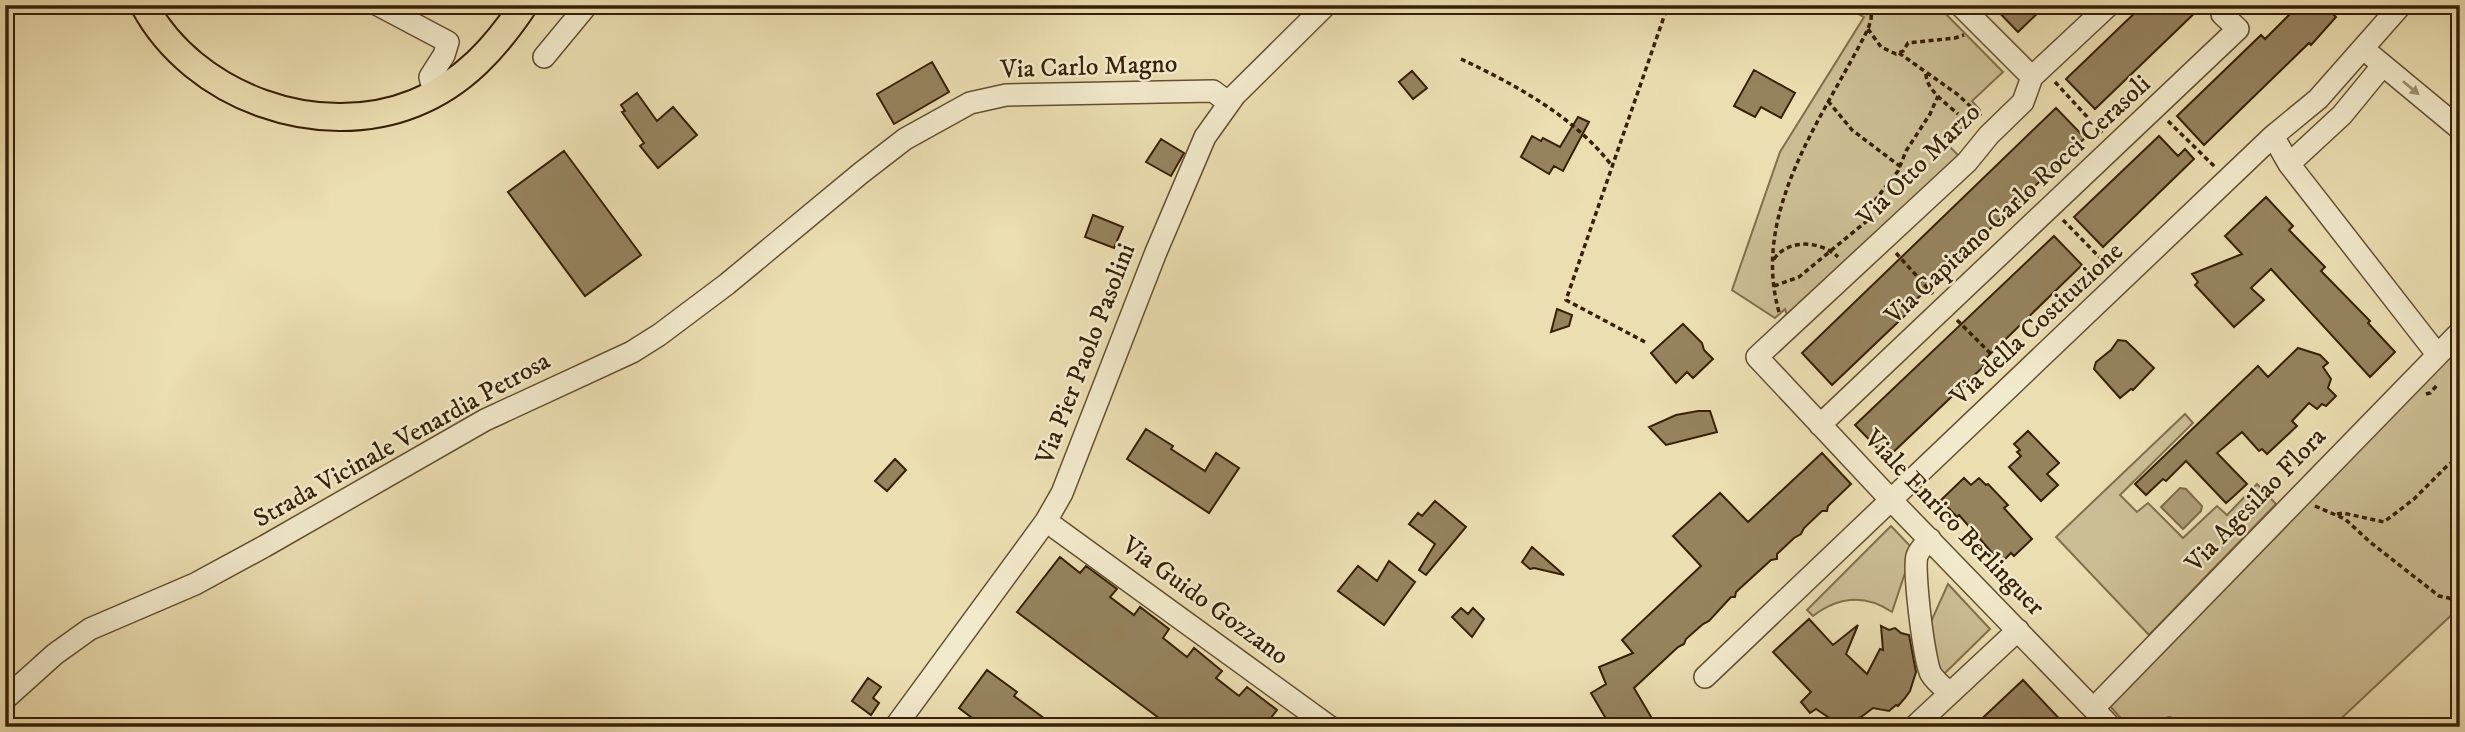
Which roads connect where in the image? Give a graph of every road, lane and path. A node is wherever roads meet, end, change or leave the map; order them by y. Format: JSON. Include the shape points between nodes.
{"nodes":[{"id":1,"x":144,"y":5,"type":"edge"},
{"id":2,"x":378,"y":5,"type":"edge"},
{"id":3,"x":524,"y":5,"type":"edge"},
{"id":4,"x":587,"y":5,"type":"edge"},
{"id":5,"x":1326,"y":5,"type":"edge"},
{"id":6,"x":1668,"y":5,"type":"edge"},
{"id":7,"x":1872,"y":5,"type":"edge"},
{"id":8,"x":1960,"y":5,"type":"edge"},
{"id":9,"x":2109,"y":5,"type":"edge"},
{"id":10,"x":2401,"y":5,"type":"edge"},
{"id":11,"x":2222,"y":14,"type":"dead end"},
{"id":12,"x":1978,"y":23,"type":"junction"},
{"id":13,"x":1868,"y":29,"type":"junction"},
{"id":14,"x":2363,"y":48,"type":"junction"},
{"id":15,"x":1899,"y":53,"type":"junction"},
{"id":16,"x":544,"y":57,"type":"dead end"},
{"id":17,"x":1461,"y":59,"type":"dead end"},
{"id":18,"x":2383,"y":65,"type":"junction"},
{"id":19,"x":1926,"y":73,"type":"junction"},
{"id":20,"x":2032,"y":77,"type":"junction"},
{"id":21,"x":434,"y":94,"type":"junction"},
{"id":22,"x":1938,"y":96,"type":"junction"},
{"id":23,"x":1828,"y":101,"type":"junction"},
{"id":24,"x":1229,"y":103,"type":"junction"},
{"id":25,"x":2155,"y":109,"type":"junction"},
{"id":26,"x":1958,"y":114,"type":"dead end"},
{"id":27,"x":1995,"y":129,"type":"junction"},
{"id":28,"x":2460,"y":129,"type":"edge"},
{"id":29,"x":2273,"y":136,"type":"junction"},
{"id":30,"x":2289,"y":164,"type":"junction"},
{"id":31,"x":1612,"y":166,"type":"junction"},
{"id":32,"x":1901,"y":167,"type":"junction"},
{"id":33,"x":2229,"y":181,"type":"junction"},
{"id":34,"x":2050,"y":208,"type":"junction"},
{"id":35,"x":815,"y":213,"type":"joint"},
{"id":36,"x":1831,"y":251,"type":"junction"},
{"id":37,"x":1773,"y":261,"type":"junction"},
{"id":38,"x":1852,"y":272,"type":"junction"},
{"id":39,"x":2122,"y":281,"type":"junction"},
{"id":40,"x":1774,"y":286,"type":"junction"},
{"id":41,"x":1790,"y":329,"type":"junction"},
{"id":42,"x":2460,"y":332,"type":"edge"},
{"id":43,"x":1645,"y":342,"type":"dead end"},
{"id":44,"x":2437,"y":354,"type":"junction"},
{"id":45,"x":1758,"y":357,"type":"joint"},
{"id":46,"x":1821,"y":425,"type":"junction"},
{"id":47,"x":2460,"y":458,"type":"edge"},
{"id":48,"x":2298,"y":496,"type":"junction"},
{"id":49,"x":1891,"y":500,"type":"junction"},
{"id":50,"x":2337,"y":514,"type":"junction"},
{"id":51,"x":1046,"y":521,"type":"junction"},
{"id":52,"x":1930,"y":539,"type":"junction"},
{"id":53,"x":2460,"y":603,"type":"edge"},
{"id":54,"x":2018,"y":630,"type":"junction"},
{"id":55,"x":1705,"y":677,"type":"dead end"},
{"id":56,"x":1950,"y":693,"type":"junction"},
{"id":57,"x":5,"y":699,"type":"edge"},
{"id":58,"x":2094,"y":708,"type":"junction"},
{"id":59,"x":895,"y":727,"type":"edge"},
{"id":60,"x":1330,"y":727,"type":"edge"},
{"id":61,"x":1914,"y":727,"type":"edge"},
{"id":62,"x":2111,"y":727,"type":"edge"},
{"id":63,"x":2143,"y":727,"type":"edge"},
{"id":64,"x":2196,"y":727,"type":"edge"}],
"edges":[{"from":1,"to":21,"type":"main road","via":[[197,68],[271,106],[321,117],[373,116]]},
{"from":2,"to":21,"type":"street","via":[[448,43],[430,77]]},
{"from":3,"to":21,"type":"main road","via":[[481,60]]},
{"from":4,"to":16,"type":"street"},
{"from":5,"to":24,"type":"street","name":"Via Pier Paolo Pasolini"},
{"from":6,"to":31,"type":"path"},
{"from":7,"to":13,"type":"path"},
{"from":8,"to":12,"type":"street"},
{"from":9,"to":20,"type":"street","name":"Via Otto Marzo"},
{"from":10,"to":14,"type":"street","name":"Via della Costituzione"},
{"from":11,"to":25,"type":"street","name":"Via Capitano Carlo Rocci Cerasoli","via":[[2238,29]]},
{"from":12,"to":15,"type":"path","via":[[1955,38],[1908,43]]},
{"from":12,"to":20,"type":"street"},
{"from":13,"to":15,"type":"path","via":[[1886,51]]},
{"from":13,"to":23,"type":"path"},
{"from":14,"to":18,"type":"street"},
{"from":14,"to":29,"type":"street","name":"Via della Costituzione","via":[[2318,99]]},
{"from":15,"to":19,"type":"path"},
{"from":17,"to":31,"type":"path","via":[[1563,118]]},
{"from":18,"to":28,"type":"street","one_way":true},
{"from":18,"to":30,"type":"street","via":[[2342,115]]},
{"from":19,"to":22,"type":"path"},
{"from":19,"to":27,"type":"path"},
{"from":20,"to":27,"type":"street","name":"Via Otto Marzo","via":[[2023,102]]},
{"from":22,"to":26,"type":"path"},
{"from":22,"to":32,"type":"path"},
{"from":23,"to":32,"type":"path","via":[[1852,130]]},
{"from":23,"to":37,"type":"path","via":[[1785,195]]},
{"from":24,"to":35,"type":"street","name":"Via Carlo Magno","via":[[1213,91],[988,98],[905,139]]},
{"from":24,"to":51,"type":"street","name":"Via Pier Paolo Pasolini","via":[[1192,163],[1062,492]]},
{"from":25,"to":33,"type":"path"},
{"from":25,"to":34,"type":"street","name":"Via Capitano Carlo Rocci Cerasoli"},
{"from":27,"to":38,"type":"street","name":"Via Otto Marzo","via":[[1967,162]]},
{"from":29,"to":30,"type":"street"},
{"from":29,"to":33,"type":"street","name":"Via della Costituzione"},
{"from":30,"to":44,"type":"street"},
{"from":31,"to":43,"type":"path","via":[[1566,300]]},
{"from":32,"to":36,"type":"path","via":[[1876,199],[1868,220]]},
{"from":33,"to":39,"type":"street","name":"Via della Costituzione"},
{"from":34,"to":39,"type":"path"},
{"from":34,"to":46,"type":"street","name":"Via Capitano Carlo Rocci Cerasoli"},
{"from":35,"to":57,"type":"street","name":"Strada Vicinale Venardia Petrosa","via":[[698,307],[641,346],[485,420],[212,574],[90,629]]},
{"from":36,"to":37,"type":"path","via":[[1800,244],[1783,249]]},
{"from":36,"to":38,"type":"path"},
{"from":36,"to":40,"type":"path","via":[[1799,277]]},
{"from":37,"to":40,"type":"path"},
{"from":38,"to":41,"type":"street","name":"Via Otto Marzo"},
{"from":39,"to":49,"type":"street","name":"Via della Costituzione"},
{"from":40,"to":41,"type":"path","via":[[1778,311]]},
{"from":41,"to":45,"type":"street","name":"Via Otto Marzo"},
{"from":42,"to":44,"type":"street","name":"Via Agesilao Flora"},
{"from":44,"to":48,"type":"street","name":"Via Agesilao Flora"},
{"from":45,"to":46,"type":"street","name":"Viale Enrico Berlinguer"},
{"from":46,"to":49,"type":"street","name":"Viale Enrico Berlinguer"},
{"from":47,"to":50,"type":"path","via":[[2384,522]]},
{"from":48,"to":50,"type":"path","via":[[2308,505]]},
{"from":48,"to":58,"type":"street","name":"Via Agesilao Flora"},
{"from":49,"to":52,"type":"street","name":"Viale Enrico Berlinguer"},
{"from":49,"to":55,"type":"street","name":"Via della Costituzione"},
{"from":50,"to":53,"type":"path","via":[[2439,596]]},
{"from":51,"to":59,"type":"street","name":"Via Pier Paolo Pasolini"},
{"from":51,"to":60,"type":"street","name":"Via Guido Gozzano"},
{"from":52,"to":54,"type":"street","name":"Viale Enrico Berlinguer"},
{"from":52,"to":56,"type":"street","via":[[1916,564],[1920,609],[1928,666]]},
{"from":54,"to":56,"type":"street"},
{"from":54,"to":58,"type":"street","name":"Viale Enrico Berlinguer"},
{"from":56,"to":61,"type":"street"},
{"from":58,"to":62,"type":"street","name":"Viale Enrico Berlinguer"},
{"from":63,"to":64,"type":"path","via":[[2166,718]]}]}
